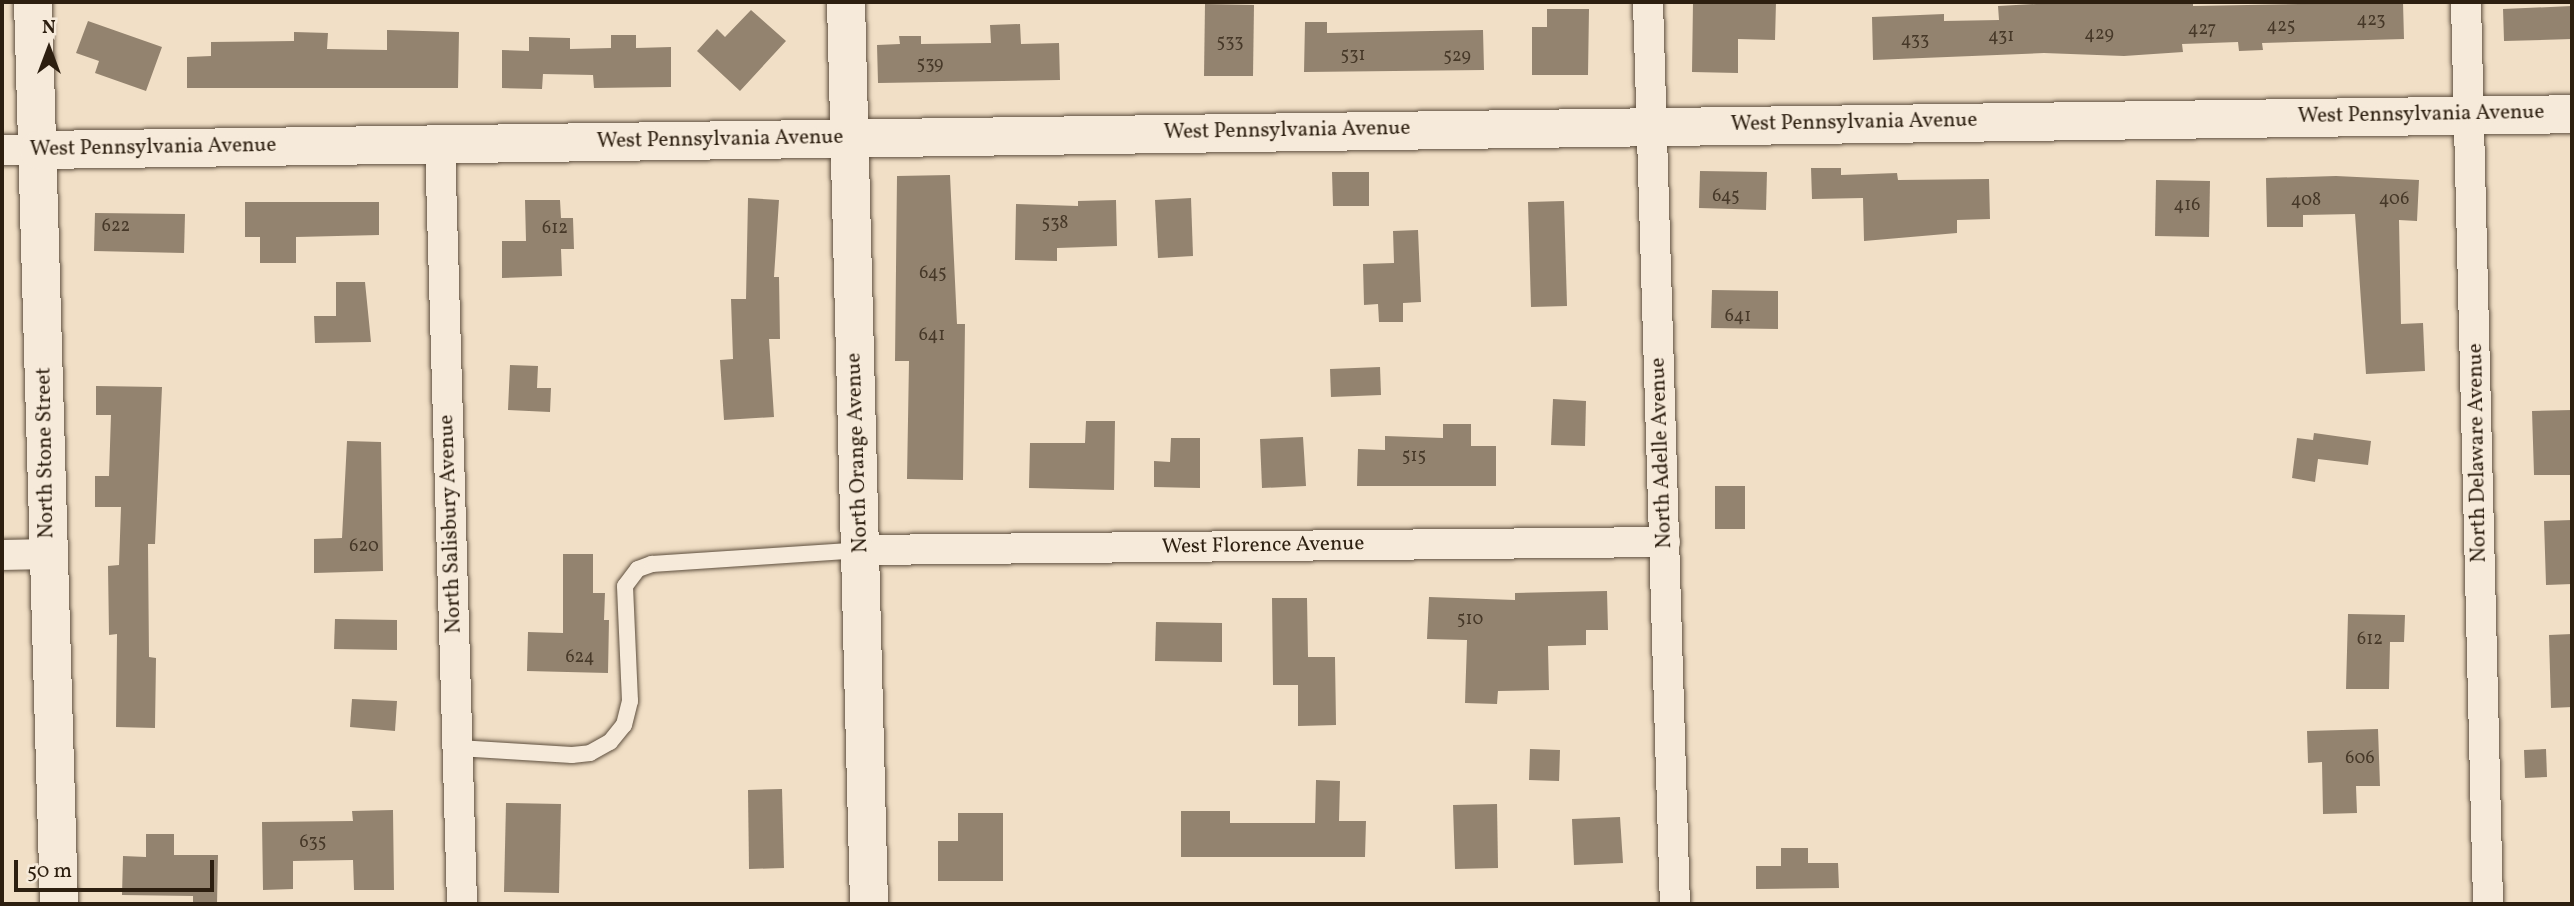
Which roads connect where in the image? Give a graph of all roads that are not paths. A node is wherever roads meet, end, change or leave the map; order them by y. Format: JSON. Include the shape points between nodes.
{"nodes":[{"id":1,"x":33,"y":2,"type":"edge"},
{"id":2,"x":846,"y":2,"type":"edge"},
{"id":3,"x":1648,"y":2,"type":"edge"},
{"id":4,"x":2466,"y":2,"type":"edge"},
{"id":5,"x":2471,"y":114,"type":"junction"},
{"id":6,"x":2572,"y":114,"type":"edge"},
{"id":7,"x":1653,"y":126,"type":"junction"},
{"id":8,"x":849,"y":138,"type":"junction"},
{"id":9,"x":440,"y":144,"type":"junction"},
{"id":10,"x":20,"y":150,"type":"edge"},
{"id":11,"x":1664,"y":542,"type":"junction"},
{"id":12,"x":861,"y":550,"type":"junction"},
{"id":13,"x":2,"y":555,"type":"edge"},
{"id":14,"x":48,"y":555,"type":"junction"},
{"id":15,"x":458,"y":748,"type":"junction"},
{"id":16,"x":59,"y":904,"type":"edge"},
{"id":17,"x":462,"y":904,"type":"edge"},
{"id":18,"x":869,"y":904,"type":"edge"},
{"id":19,"x":1675,"y":904,"type":"edge"},
{"id":20,"x":2488,"y":904,"type":"edge"}],
"edges":[{"from":1,"to":10,"type":"street","name":"North Stone Street"},
{"from":2,"to":8,"type":"street","name":"North Orange Avenue"},
{"from":3,"to":7,"type":"street","name":"North Adelle Avenue"},
{"from":4,"to":5,"type":"street","name":"North Delaware Avenue"},
{"from":5,"to":6,"type":"street","name":"West Pennsylvania Avenue"},
{"from":5,"to":7,"type":"street","name":"West Pennsylvania Avenue"},
{"from":5,"to":20,"type":"street","name":"North Delaware Avenue"},
{"from":7,"to":8,"type":"street","name":"West Pennsylvania Avenue"},
{"from":7,"to":11,"type":"street","name":"North Adelle Avenue"},
{"from":8,"to":9,"type":"street","name":"West Pennsylvania Avenue"},
{"from":8,"to":12,"type":"street","name":"North Orange Avenue"},
{"from":9,"to":10,"type":"street","name":"West Pennsylvania Avenue"},
{"from":9,"to":15,"type":"street","name":"North Salisbury Avenue"},
{"from":10,"to":14,"type":"street","name":"North Stone Street"},
{"from":11,"to":12,"type":"street","name":"West Florence Avenue"},
{"from":11,"to":19,"type":"street","name":"North Adelle Avenue"},
{"from":12,"to":15,"type":"lane","via":[[652,564],[638,569],[625,586],[630,701],[624,725],[610,742],[590,753],[572,755]]},
{"from":12,"to":18,"type":"street","name":"North Orange Avenue"},
{"from":13,"to":14,"type":"street"},
{"from":14,"to":16,"type":"street","name":"North Stone Street"},
{"from":15,"to":17,"type":"street","name":"North Salisbury Avenue"}]}
